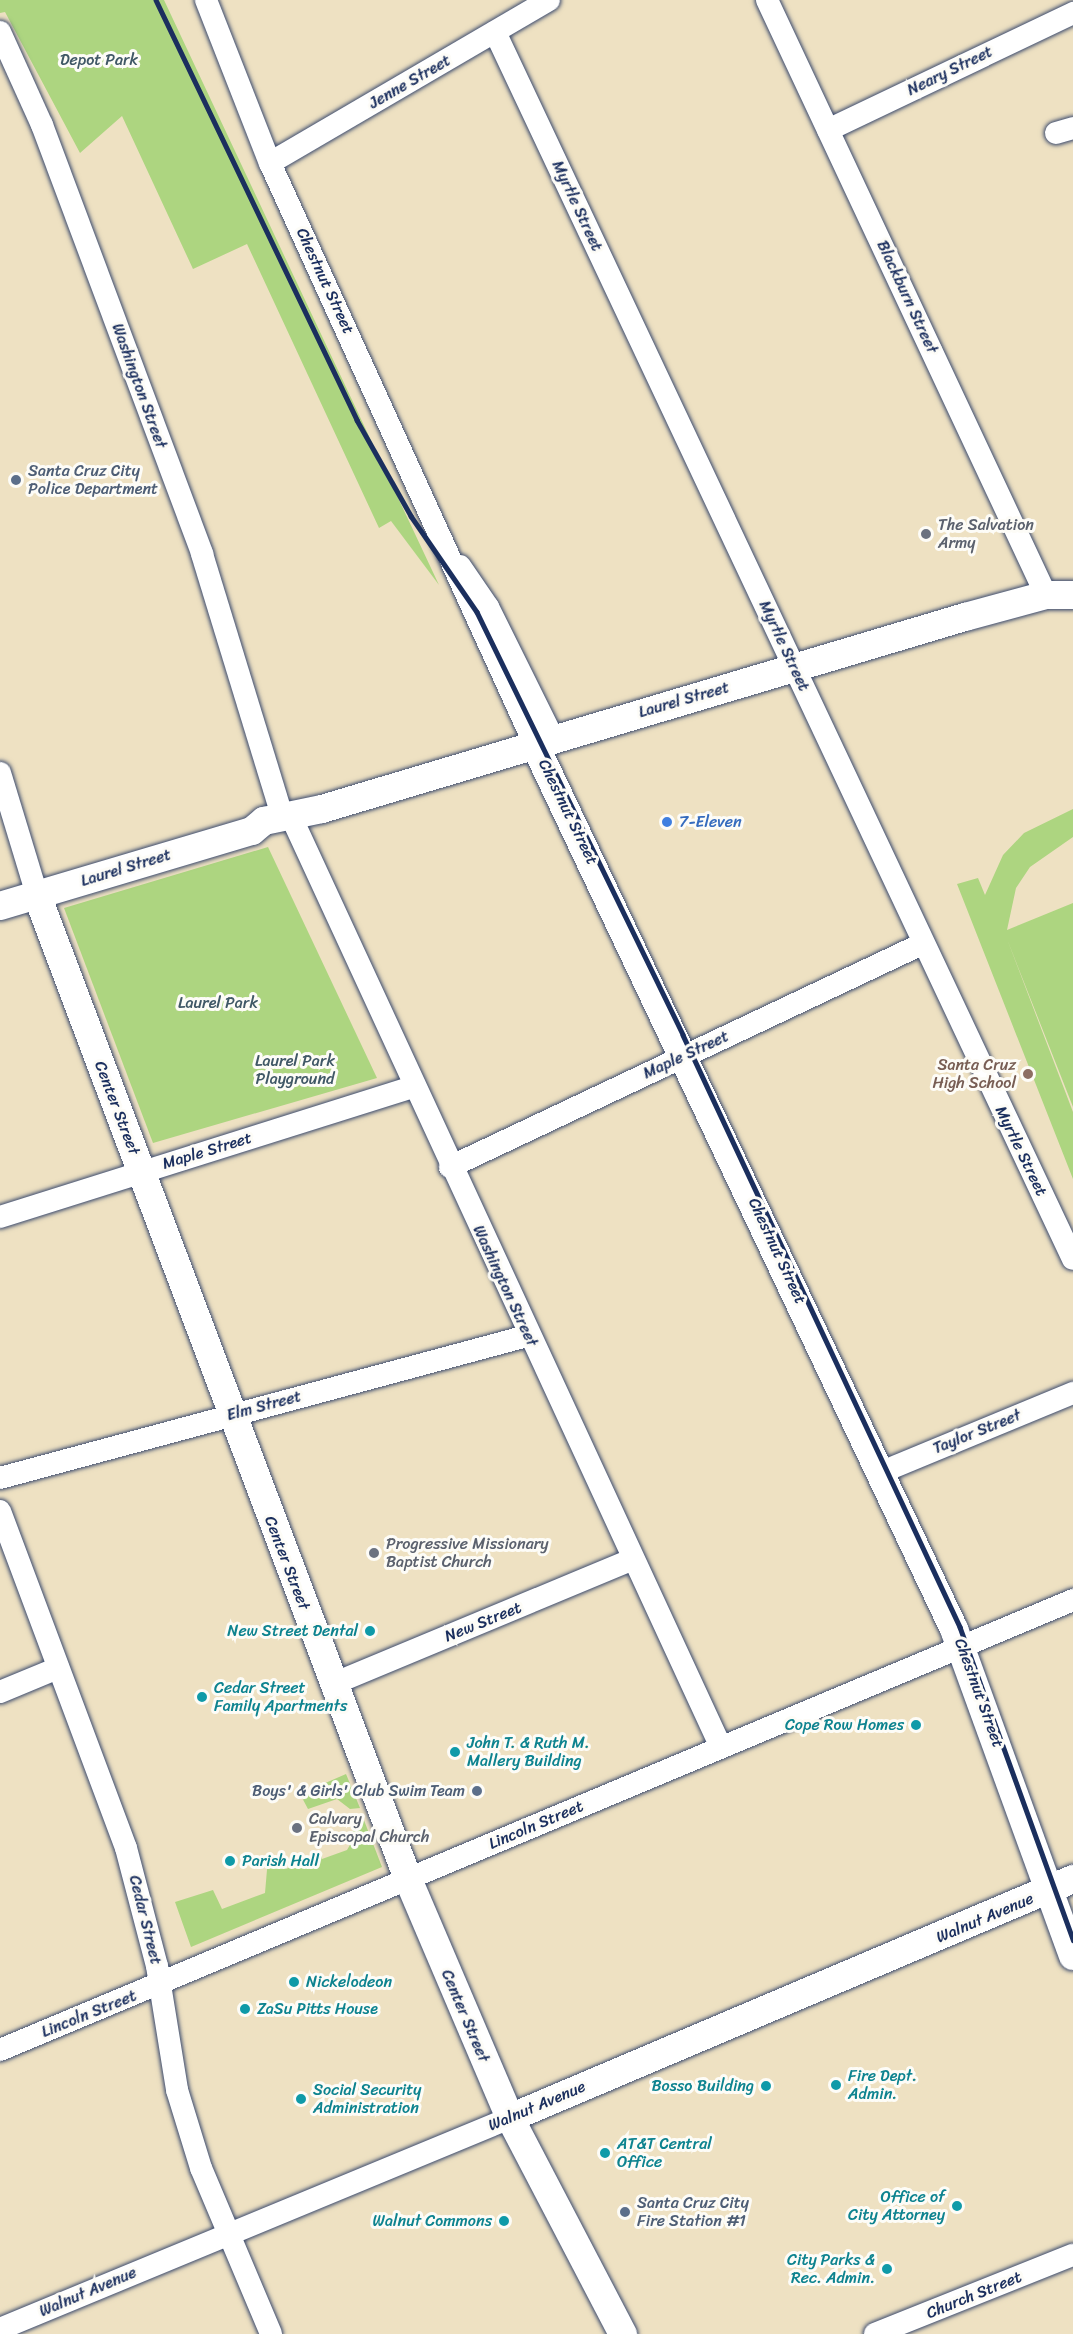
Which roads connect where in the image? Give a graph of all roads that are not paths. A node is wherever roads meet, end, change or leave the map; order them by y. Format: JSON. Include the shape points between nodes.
{"nodes":[{"id":1,"x":206,"y":0,"type":"edge"},
{"id":2,"x":549,"y":0,"type":"edge"},
{"id":3,"x":767,"y":0,"type":"edge"},
{"id":4,"x":1073,"y":13,"type":"edge"},
{"id":5,"x":0,"y":32,"type":"edge"},
{"id":6,"x":495,"y":32,"type":"junction"},
{"id":7,"x":828,"y":130,"type":"junction"},
{"id":8,"x":270,"y":163,"type":"junction"},
{"id":9,"x":1073,"y":575,"type":"edge"},
{"id":10,"x":1060,"y":595,"type":"edge"},
{"id":11,"x":795,"y":668,"type":"junction"},
{"id":12,"x":544,"y":740,"type":"junction"},
{"id":13,"x":0,"y":773,"type":"edge"},
{"id":14,"x":289,"y":820,"type":"junction"},
{"id":15,"x":37,"y":895,"type":"junction"},
{"id":16,"x":0,"y":906,"type":"edge"},
{"id":17,"x":922,"y":944,"type":"junction"},
{"id":18,"x":693,"y":1052,"type":"junction"},
{"id":19,"x":415,"y":1086,"type":"junction"},
{"id":20,"x":450,"y":1167,"type":"junction"},
{"id":21,"x":140,"y":1170,"type":"junction"},
{"id":22,"x":0,"y":1217,"type":"edge"},
{"id":23,"x":1073,"y":1259,"type":"edge"},
{"id":24,"x":527,"y":1336,"type":"junction"},
{"id":25,"x":1073,"y":1393,"type":"edge"},
{"id":26,"x":232,"y":1415,"type":"junction"},
{"id":27,"x":889,"y":1469,"type":"junction"},
{"id":28,"x":0,"y":1478,"type":"edge"},
{"id":29,"x":0,"y":1511,"type":"edge"},
{"id":30,"x":633,"y":1559,"type":"junction"},
{"id":31,"x":1073,"y":1600,"type":"edge"},
{"id":32,"x":968,"y":1643,"type":"junction"},
{"id":33,"x":58,"y":1668,"type":"junction"},
{"id":34,"x":333,"y":1684,"type":"junction"},
{"id":35,"x":0,"y":1692,"type":"edge"},
{"id":36,"x":720,"y":1745,"type":"junction"},
{"id":37,"x":408,"y":1879,"type":"junction"},
{"id":38,"x":1062,"y":1884,"type":"edge"},
{"id":39,"x":1073,"y":1910,"type":"edge"},
{"id":40,"x":1073,"y":1956,"type":"edge"},
{"id":41,"x":159,"y":1987,"type":"junction"},
{"id":42,"x":0,"y":2050,"type":"edge"},
{"id":43,"x":510,"y":2118,"type":"junction"},
{"id":44,"x":227,"y":2235,"type":"junction"},
{"id":45,"x":1073,"y":2255,"type":"edge"},
{"id":46,"x":0,"y":2329,"type":"edge"},
{"id":47,"x":271,"y":2334,"type":"edge"},
{"id":48,"x":623,"y":2334,"type":"edge"},
{"id":49,"x":875,"y":2334,"type":"edge"}],
"edges":[{"from":1,"to":8,"type":"street","name":"Chestnut Street"},
{"from":2,"to":6,"type":"street","name":"Jenne Street"},
{"from":3,"to":7,"type":"street","name":"Blackburn Street"},
{"from":4,"to":7,"type":"street","name":"Neary Street"},
{"from":5,"to":14,"type":"street","name":"Washington Street","via":[[50,147],[202,554]]},
{"from":6,"to":8,"type":"street","name":"Jenne Street"},
{"from":6,"to":11,"type":"street","name":"Myrtle Street"},
{"from":7,"to":10,"type":"street","name":"Blackburn Street"},
{"from":8,"to":12,"type":"street","name":"Chestnut Street","via":[[453,559],[472,614]]},
{"from":9,"to":10,"type":"main road","name":"Laurel Street"},
{"from":10,"to":11,"type":"main road","name":"Laurel Street"},
{"from":11,"to":12,"type":"main road","name":"Laurel Street"},
{"from":11,"to":17,"type":"street","name":"Myrtle Street"},
{"from":12,"to":14,"type":"main road","name":"Laurel Street","via":[[322,809],[313,820]]},
{"from":12,"to":18,"type":"main road","name":"Chestnut Street"},
{"from":13,"to":15,"type":"street","name":"Center Street"},
{"from":14,"to":15,"type":"main road","name":"Laurel Street"},
{"from":14,"to":19,"type":"street","name":"Washington Street"},
{"from":15,"to":16,"type":"main road","name":"Laurel Street"},
{"from":15,"to":21,"type":"main road","name":"Center Street"},
{"from":17,"to":18,"type":"street","name":"Maple Street"},
{"from":17,"to":23,"type":"street","name":"Myrtle Street"},
{"from":18,"to":20,"type":"street","name":"Maple Street"},
{"from":18,"to":27,"type":"main road","name":"Chestnut Street"},
{"from":19,"to":20,"type":"street","name":"Washington Street"},
{"from":19,"to":21,"type":"street","name":"Maple Street"},
{"from":20,"to":24,"type":"street","name":"Washington Street"},
{"from":21,"to":22,"type":"street","name":"Maple Street"},
{"from":21,"to":26,"type":"main road","name":"Center Street"},
{"from":24,"to":26,"type":"street","name":"Elm Street"},
{"from":24,"to":30,"type":"street","name":"Washington Street"},
{"from":25,"to":27,"type":"street","name":"Taylor Street"},
{"from":26,"to":28,"type":"street","name":"Elm Street"},
{"from":26,"to":34,"type":"main road","name":"Center Street"},
{"from":27,"to":32,"type":"main road","name":"Chestnut Street"},
{"from":29,"to":33,"type":"street","name":"Cedar Street"},
{"from":30,"to":34,"type":"street","name":"New Street"},
{"from":30,"to":36,"type":"street","name":"Washington Street"},
{"from":31,"to":32,"type":"street","name":"Lincoln Street"},
{"from":32,"to":36,"type":"street","name":"Lincoln Street"},
{"from":32,"to":38,"type":"main road","name":"Chestnut Street"},
{"from":33,"to":35,"type":"street"},
{"from":33,"to":41,"type":"street","name":"Cedar Street","via":[[126,1848]]},
{"from":34,"to":37,"type":"main road","name":"Center Street"},
{"from":36,"to":37,"type":"street","name":"Lincoln Street"},
{"from":37,"to":41,"type":"street","name":"Lincoln Street"},
{"from":37,"to":43,"type":"main road","name":"Center Street"},
{"from":38,"to":39,"type":"main road","name":"Chestnut Street"},
{"from":38,"to":40,"type":"main road","name":"Chestnut Street"},
{"from":38,"to":43,"type":"main road","name":"Walnut Avenue"},
{"from":41,"to":42,"type":"street","name":"Lincoln Street"},
{"from":41,"to":44,"type":"street","name":"Cedar Street","via":[[177,2090]]},
{"from":43,"to":44,"type":"street","name":"Walnut Avenue"},
{"from":43,"to":48,"type":"main road","name":"Center Street"},
{"from":44,"to":46,"type":"street","name":"Walnut Avenue"},
{"from":44,"to":47,"type":"street","name":"Cedar Street"},
{"from":45,"to":49,"type":"street","name":"Church Street"}]}
